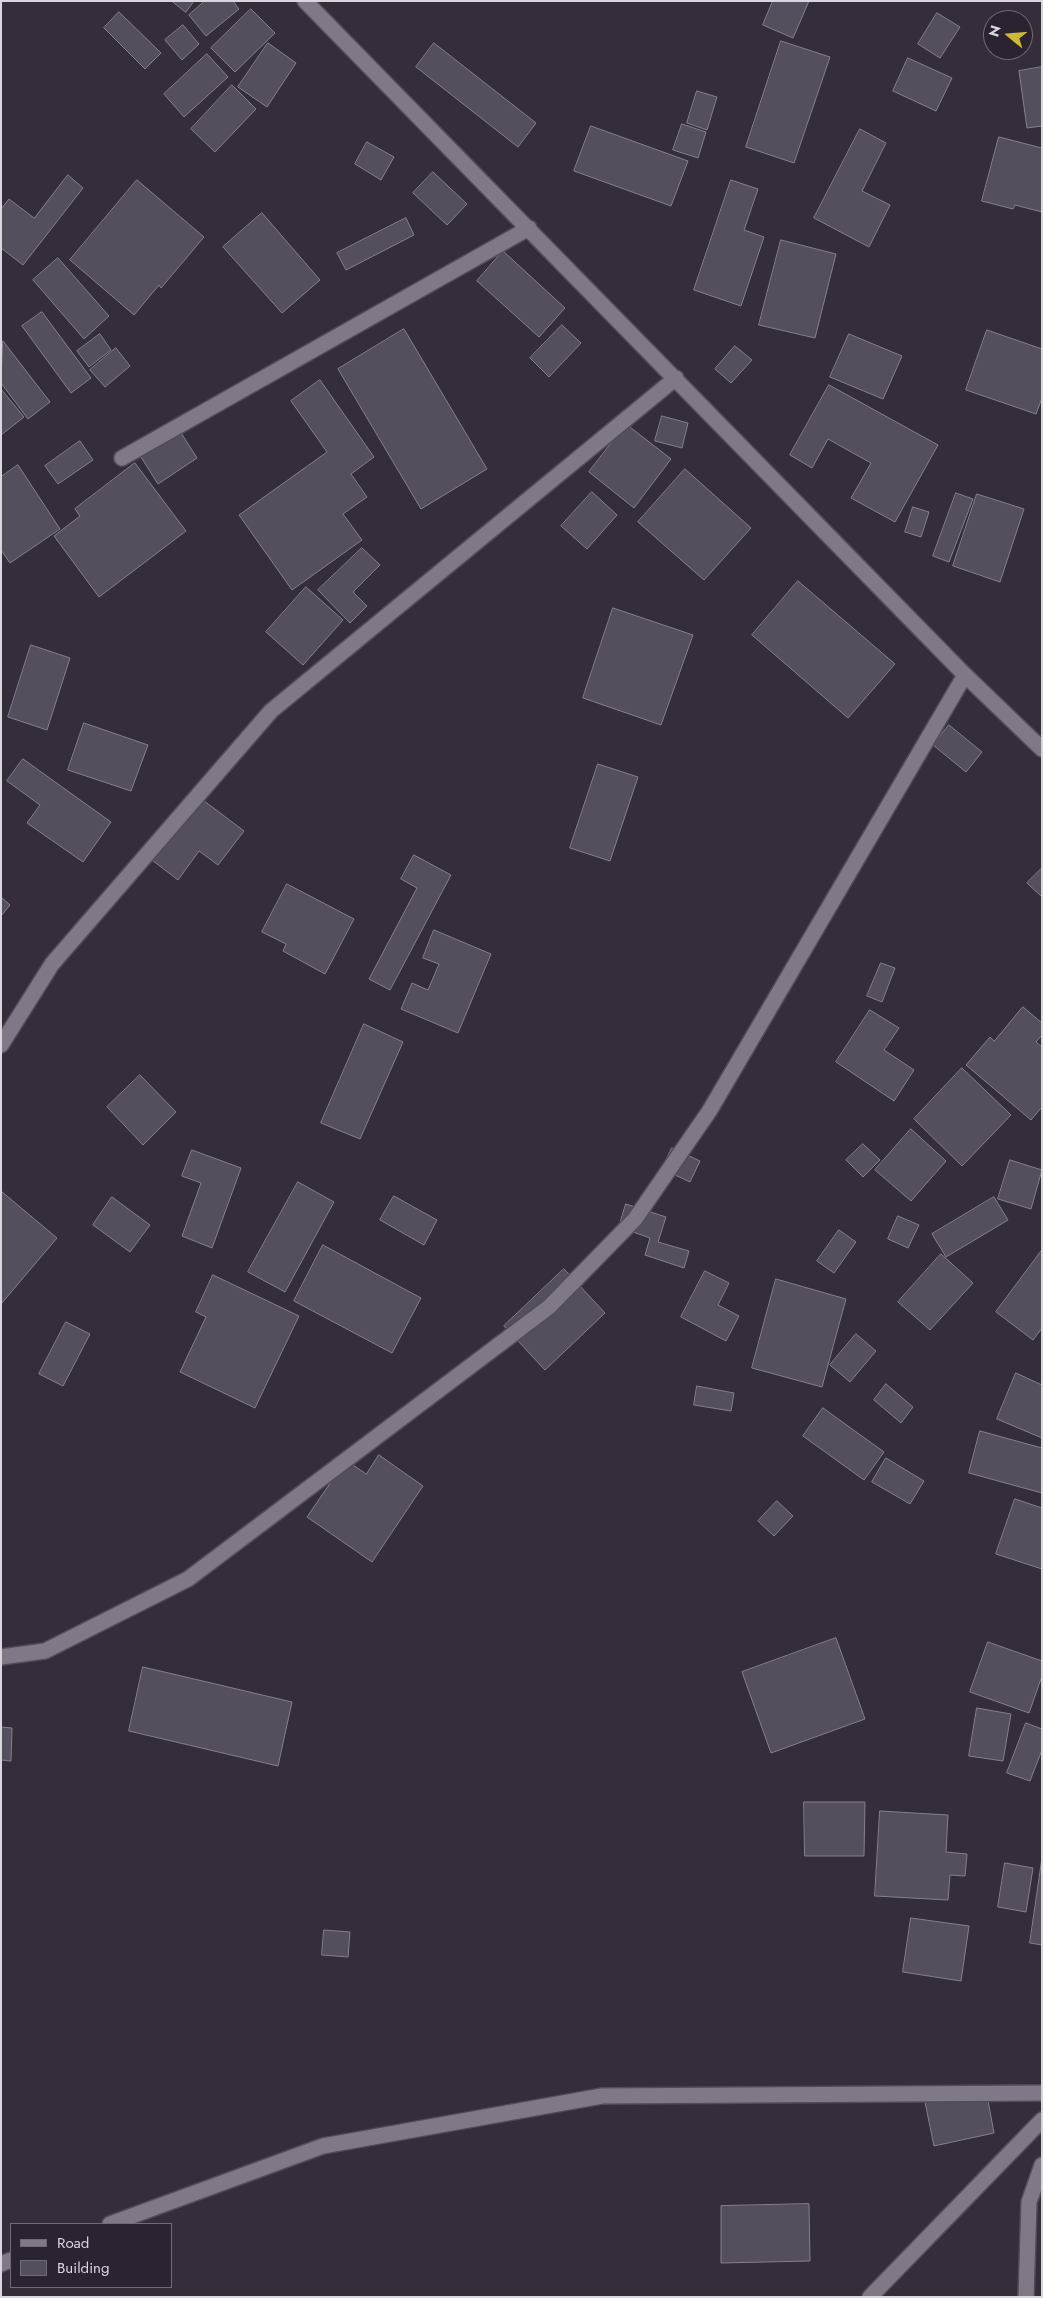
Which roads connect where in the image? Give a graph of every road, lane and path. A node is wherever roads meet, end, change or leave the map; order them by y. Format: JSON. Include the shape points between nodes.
{"nodes":[{"id":1,"x":305,"y":1,"type":"edge"},
{"id":2,"x":528,"y":228,"type":"junction"},
{"id":3,"x":676,"y":378,"type":"junction"},
{"id":4,"x":122,"y":458,"type":"dead end"},
{"id":5,"x":965,"y":674,"type":"junction"},
{"id":6,"x":1042,"y":749,"type":"edge"},
{"id":7,"x":1,"y":1045,"type":"edge"},
{"id":8,"x":1,"y":1657,"type":"edge"},
{"id":9,"x":1042,"y":2093,"type":"edge"},
{"id":10,"x":1042,"y":2120,"type":"edge"},
{"id":11,"x":1042,"y":2165,"type":"edge"},
{"id":12,"x":113,"y":2223,"type":"edge"},
{"id":13,"x":870,"y":2297,"type":"edge"},
{"id":14,"x":1026,"y":2297,"type":"edge"}],
"edges":[{"from":1,"to":2,"type":"street"},
{"from":2,"to":3,"type":"street"},
{"from":2,"to":4,"type":"street"},
{"from":3,"to":5,"type":"street"},
{"from":3,"to":7,"type":"street","via":[[272,711],[52,964]]},
{"from":5,"to":6,"type":"street"},
{"from":5,"to":8,"type":"street","via":[[710,1110],[635,1219],[549,1307],[188,1579],[45,1651]]},
{"from":9,"to":12,"type":"street","via":[[602,2096],[323,2146]]},
{"from":10,"to":13,"type":"street"},
{"from":11,"to":14,"type":"street","via":[[1029,2202]]}]}
